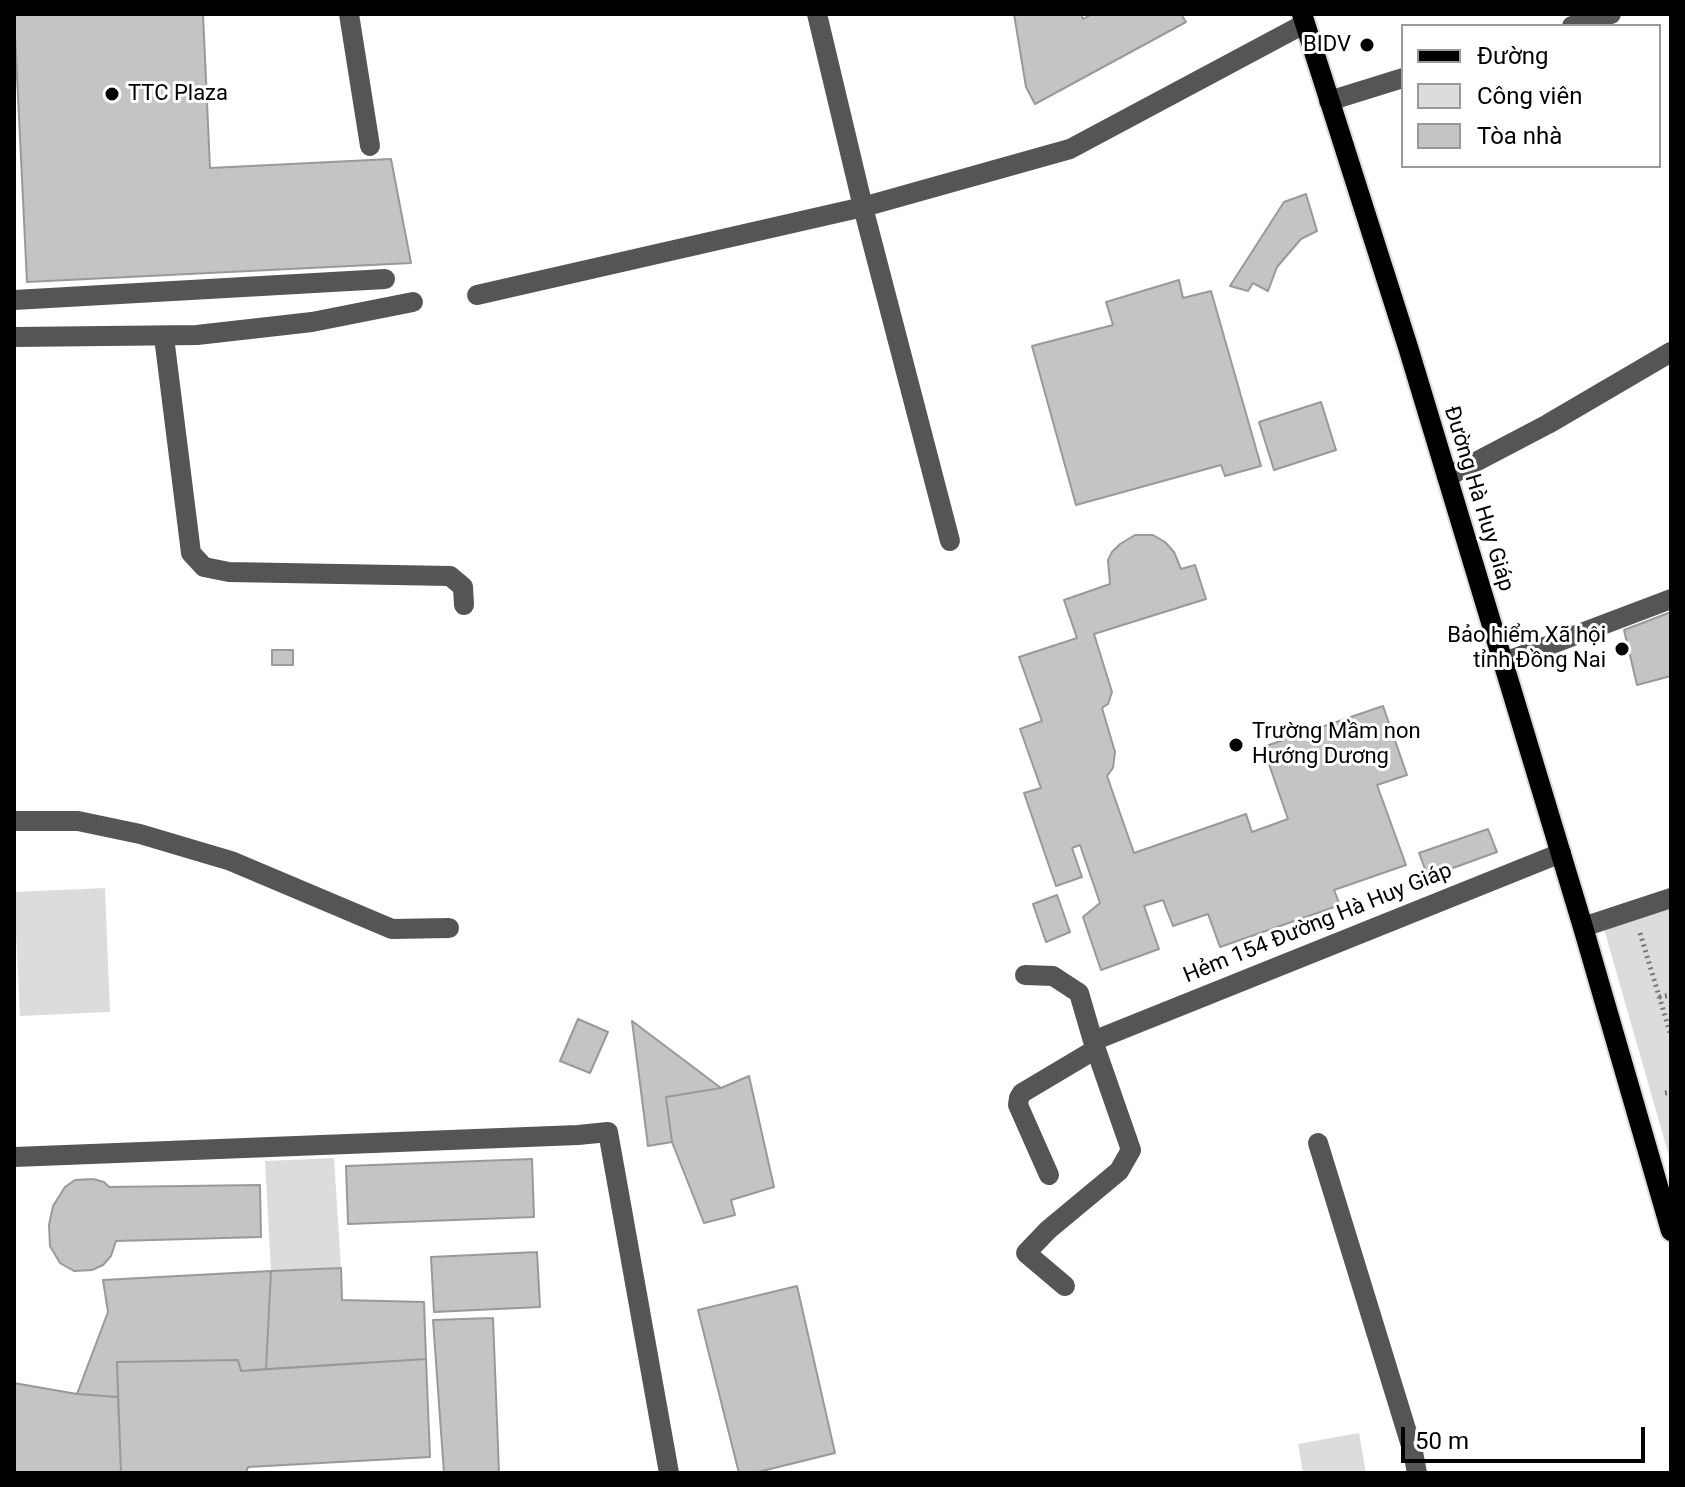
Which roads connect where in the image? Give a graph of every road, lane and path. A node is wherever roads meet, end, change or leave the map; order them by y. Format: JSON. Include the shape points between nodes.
{"nodes":[{"id":1,"x":349,"y":14,"type":"edge"},
{"id":2,"x":817,"y":14,"type":"edge"},
{"id":3,"x":1611,"y":14,"type":"edge"},
{"id":4,"x":1303,"y":19,"type":"edge"},
{"id":5,"x":1578,"y":24,"type":"edge"},
{"id":6,"x":1401,"y":79,"type":"edge"},
{"id":7,"x":1329,"y":101,"type":"junction"},
{"id":8,"x":370,"y":146,"type":"dead end"},
{"id":9,"x":863,"y":207,"type":"junction"},
{"id":10,"x":385,"y":279,"type":"dead end"},
{"id":11,"x":477,"y":295,"type":"dead end"},
{"id":12,"x":14,"y":300,"type":"edge"},
{"id":13,"x":413,"y":302,"type":"dead end"},
{"id":14,"x":14,"y":337,"type":"edge"},
{"id":15,"x":164,"y":337,"type":"junction"},
{"id":16,"x":1671,"y":352,"type":"edge"},
{"id":17,"x":1447,"y":477,"type":"junction"},
{"id":18,"x":950,"y":541,"type":"dead end"},
{"id":19,"x":1671,"y":599,"type":"edge"},
{"id":20,"x":464,"y":605,"type":"dead end"},
{"id":21,"x":1502,"y":663,"type":"junction"},
{"id":22,"x":14,"y":821,"type":"edge"},
{"id":23,"x":1561,"y":853,"type":"junction"},
{"id":24,"x":1671,"y":898,"type":"edge"},
{"id":25,"x":1583,"y":927,"type":"junction"},
{"id":26,"x":449,"y":928,"type":"dead end"},
{"id":27,"x":1638,"y":929,"type":"dead end"},
{"id":28,"x":1025,"y":975,"type":"dead end"},
{"id":29,"x":1671,"y":995,"type":"edge"},
{"id":30,"x":1659,"y":997,"type":"junction"},
{"id":31,"x":1671,"y":1036,"type":"edge"},
{"id":32,"x":1094,"y":1045,"type":"junction"},
{"id":33,"x":1318,"y":1143,"type":"dead end"},
{"id":34,"x":14,"y":1157,"type":"edge"},
{"id":35,"x":1049,"y":1175,"type":"dead end"},
{"id":36,"x":1671,"y":1231,"type":"edge"},
{"id":37,"x":1065,"y":1286,"type":"dead end"},
{"id":38,"x":669,"y":1473,"type":"edge"},
{"id":39,"x":1417,"y":1473,"type":"edge"}],
"edges":[{"from":1,"to":8,"type":"street"},
{"from":2,"to":9,"type":"street"},
{"from":3,"to":5,"type":"street"},
{"from":4,"to":7,"type":"main road","name":"Đường Hà Huy Giáp"},
{"from":4,"to":9,"type":"street","via":[[1070,149]]},
{"from":6,"to":7,"type":"street"},
{"from":7,"to":17,"type":"main road","name":"Đường Hà Huy Giáp"},
{"from":9,"to":11,"type":"street"},
{"from":9,"to":18,"type":"street"},
{"from":10,"to":12,"type":"street"},
{"from":13,"to":15,"type":"street","via":[[312,322]]},
{"from":14,"to":15,"type":"street"},
{"from":15,"to":20,"type":"street","via":[[191,553],[204,567],[229,572],[450,576],[463,587]]},
{"from":16,"to":17,"type":"street"},
{"from":17,"to":21,"type":"main road","name":"Đường Hà Huy Giáp"},
{"from":19,"to":21,"type":"street"},
{"from":21,"to":23,"type":"main road","name":"Đường Hà Huy Giáp"},
{"from":22,"to":26,"type":"street","via":[[78,821],[140,834],[231,861],[392,929]]},
{"from":23,"to":25,"type":"main road","name":"Đường Hà Huy Giáp"},
{"from":23,"to":32,"type":"street","name":"Hẻm 154 Đường Hà Huy Giáp"},
{"from":24,"to":25,"type":"street"},
{"from":25,"to":36,"type":"main road","name":"Đường Hà Huy Giáp"},
{"from":27,"to":30,"type":"path"},
{"from":28,"to":32,"type":"street","via":[[1053,976],[1079,993]]},
{"from":29,"to":30,"type":"path"},
{"from":30,"to":31,"type":"path"},
{"from":32,"to":35,"type":"street","name":"Hẻm 154 Đường Hà Huy Giáp","via":[[1019,1098]]},
{"from":32,"to":37,"type":"street","via":[[1131,1150],[1119,1171],[1026,1253]]},
{"from":33,"to":39,"type":"street"},
{"from":34,"to":38,"type":"street","via":[[608,1132]]}]}
